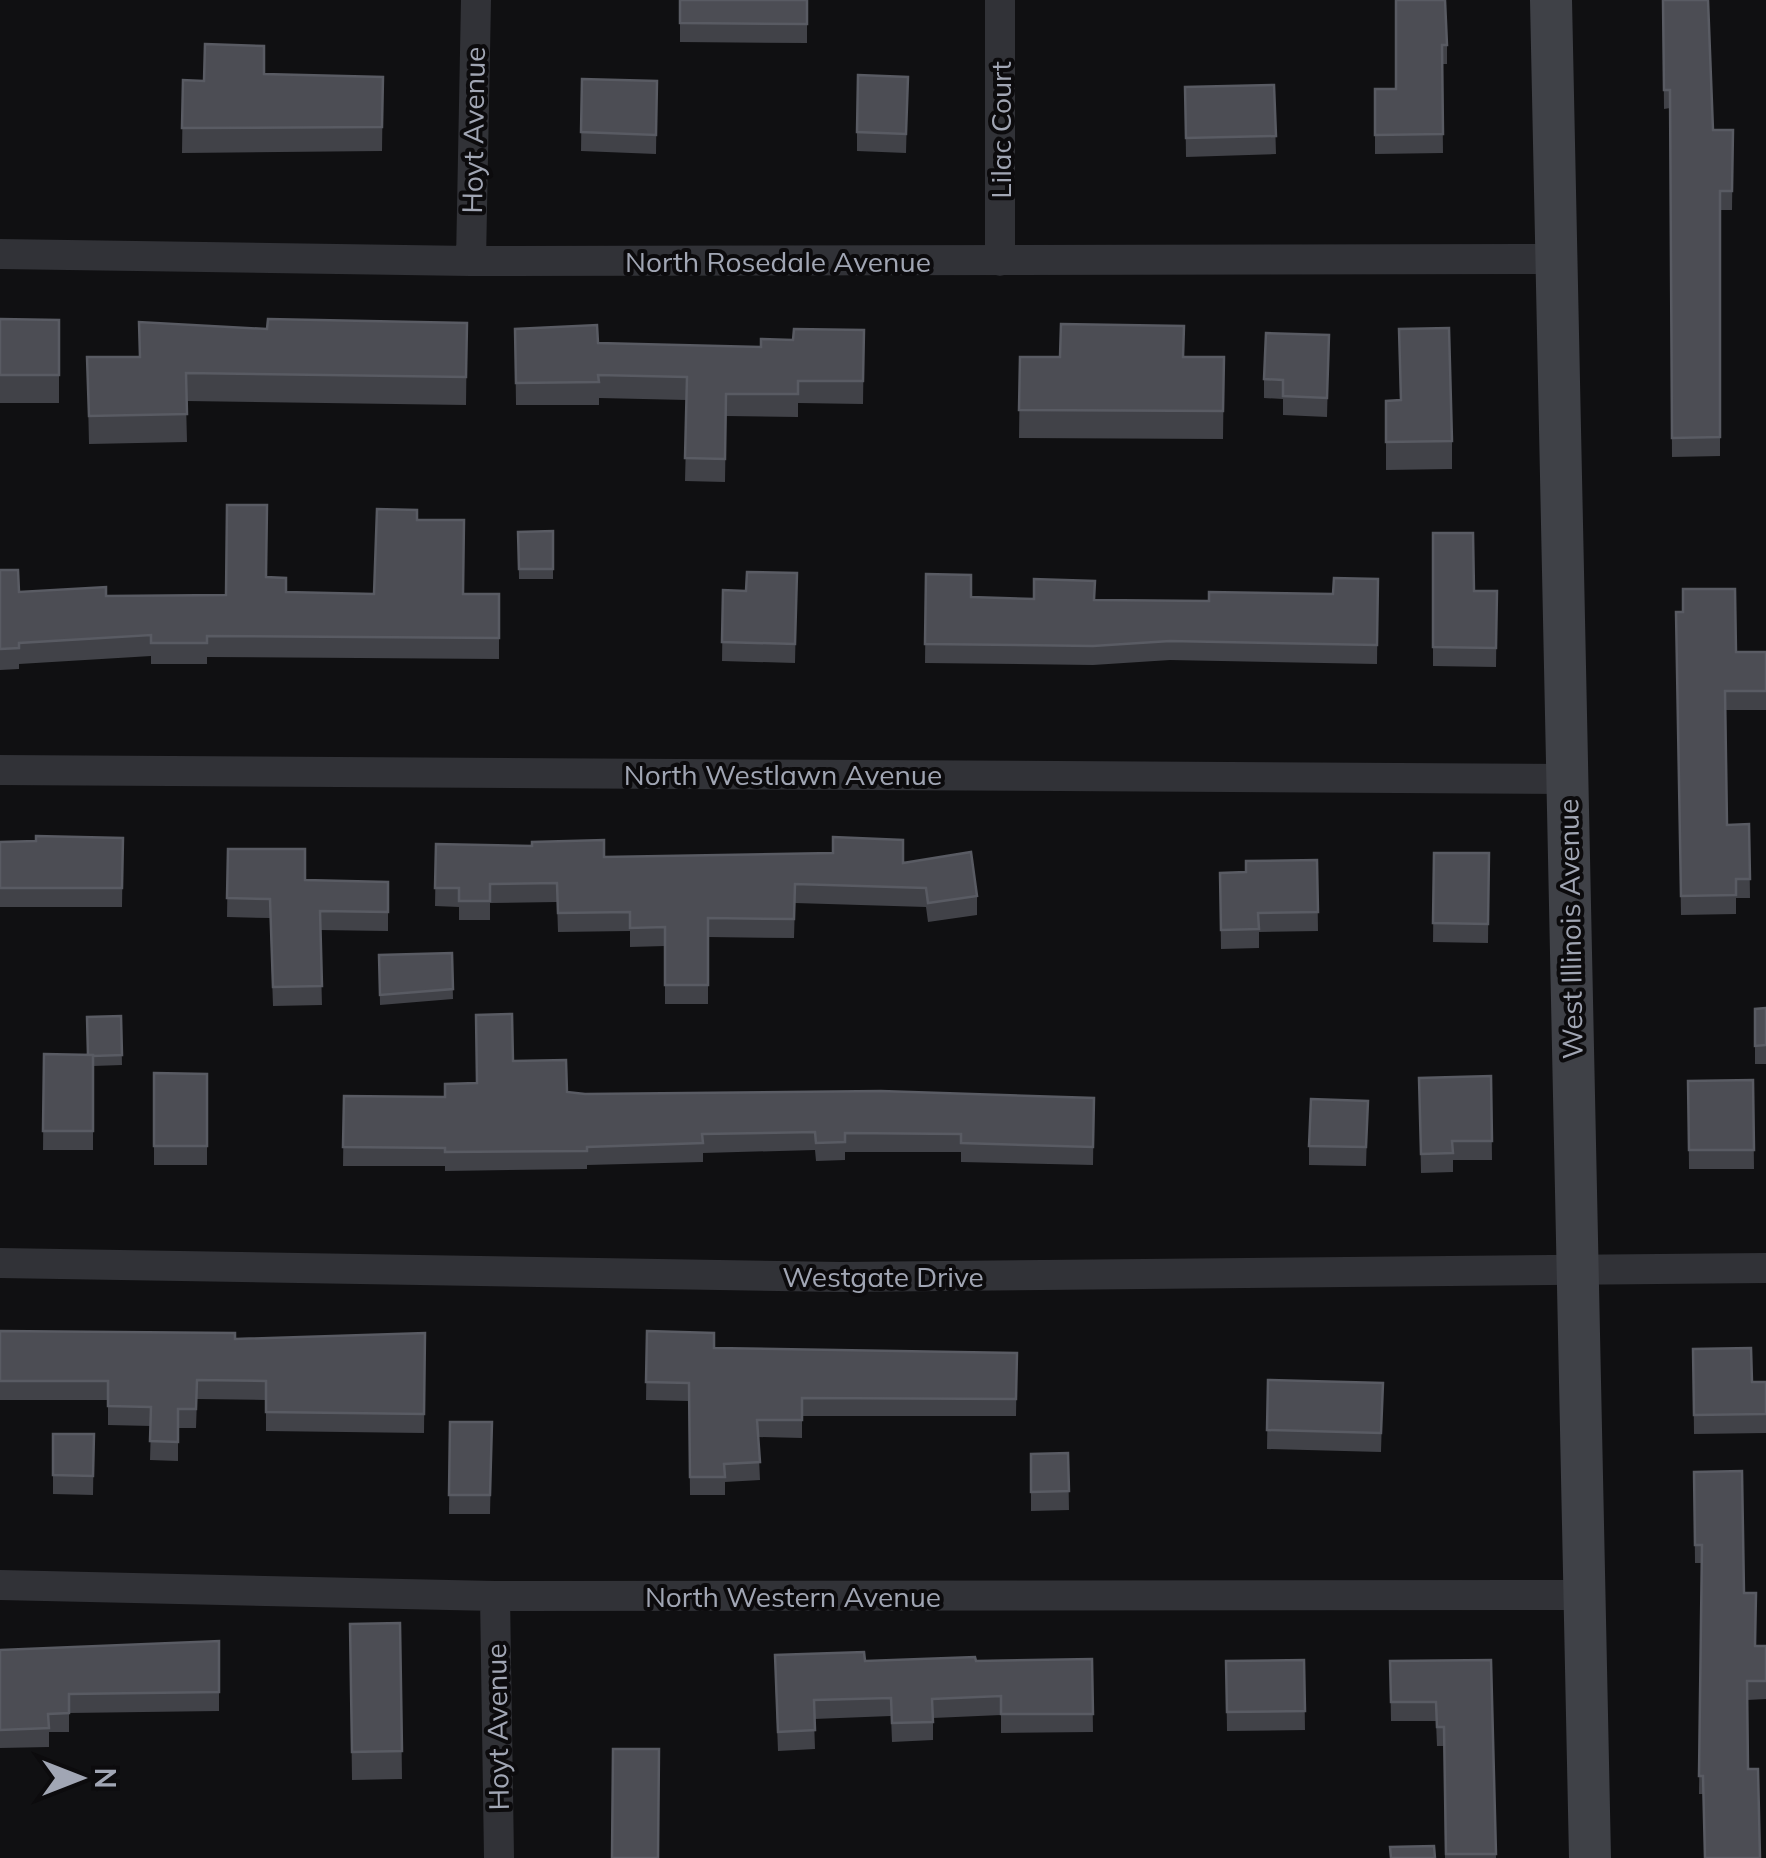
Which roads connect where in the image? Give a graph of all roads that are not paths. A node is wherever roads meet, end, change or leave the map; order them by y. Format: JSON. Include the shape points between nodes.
{"nodes":[{"id":1,"x":476,"y":0,"type":"edge"},
{"id":2,"x":1000,"y":0,"type":"edge"},
{"id":3,"x":1551,"y":0,"type":"edge"},
{"id":4,"x":0,"y":254,"type":"edge"},
{"id":5,"x":1557,"y":260,"type":"junction"},
{"id":6,"x":471,"y":261,"type":"junction"},
{"id":7,"x":1000,"y":261,"type":"junction"},
{"id":8,"x":0,"y":770,"type":"edge"},
{"id":9,"x":1567,"y":779,"type":"junction"},
{"id":10,"x":0,"y":1263,"type":"edge"},
{"id":11,"x":1766,"y":1268,"type":"edge"},
{"id":12,"x":1578,"y":1273,"type":"junction"},
{"id":13,"x":0,"y":1585,"type":"edge"},
{"id":14,"x":495,"y":1596,"type":"junction"},
{"id":15,"x":1585,"y":1596,"type":"junction"},
{"id":16,"x":499,"y":1858,"type":"edge"},
{"id":17,"x":1590,"y":1858,"type":"edge"}],
"edges":[{"from":1,"to":6,"type":"street","name":"Hoyt Avenue"},
{"from":2,"to":7,"type":"street","name":"Lilac Court"},
{"from":3,"to":5,"type":"street","name":"West Illinois Avenue"},
{"from":4,"to":6,"type":"street","name":"North Rosedale Avenue"},
{"from":5,"to":7,"type":"street","name":"North Rosedale Avenue"},
{"from":5,"to":9,"type":"street","name":"West Illinois Avenue"},
{"from":6,"to":7,"type":"street","name":"North Rosedale Avenue"},
{"from":8,"to":9,"type":"street","name":"North Westlawn Avenue"},
{"from":9,"to":12,"type":"street","name":"West Illinois Avenue"},
{"from":10,"to":12,"type":"street","name":"Westgate Drive","via":[[841,1277]]},
{"from":11,"to":12,"type":"street","name":"Westgate Drive"},
{"from":12,"to":15,"type":"street","name":"West Illinois Avenue"},
{"from":13,"to":14,"type":"street","name":"North Western Avenue"},
{"from":14,"to":15,"type":"street","name":"North Western Avenue"},
{"from":14,"to":16,"type":"street","name":"Hoyt Avenue"},
{"from":15,"to":17,"type":"street","name":"West Illinois Avenue"}]}
